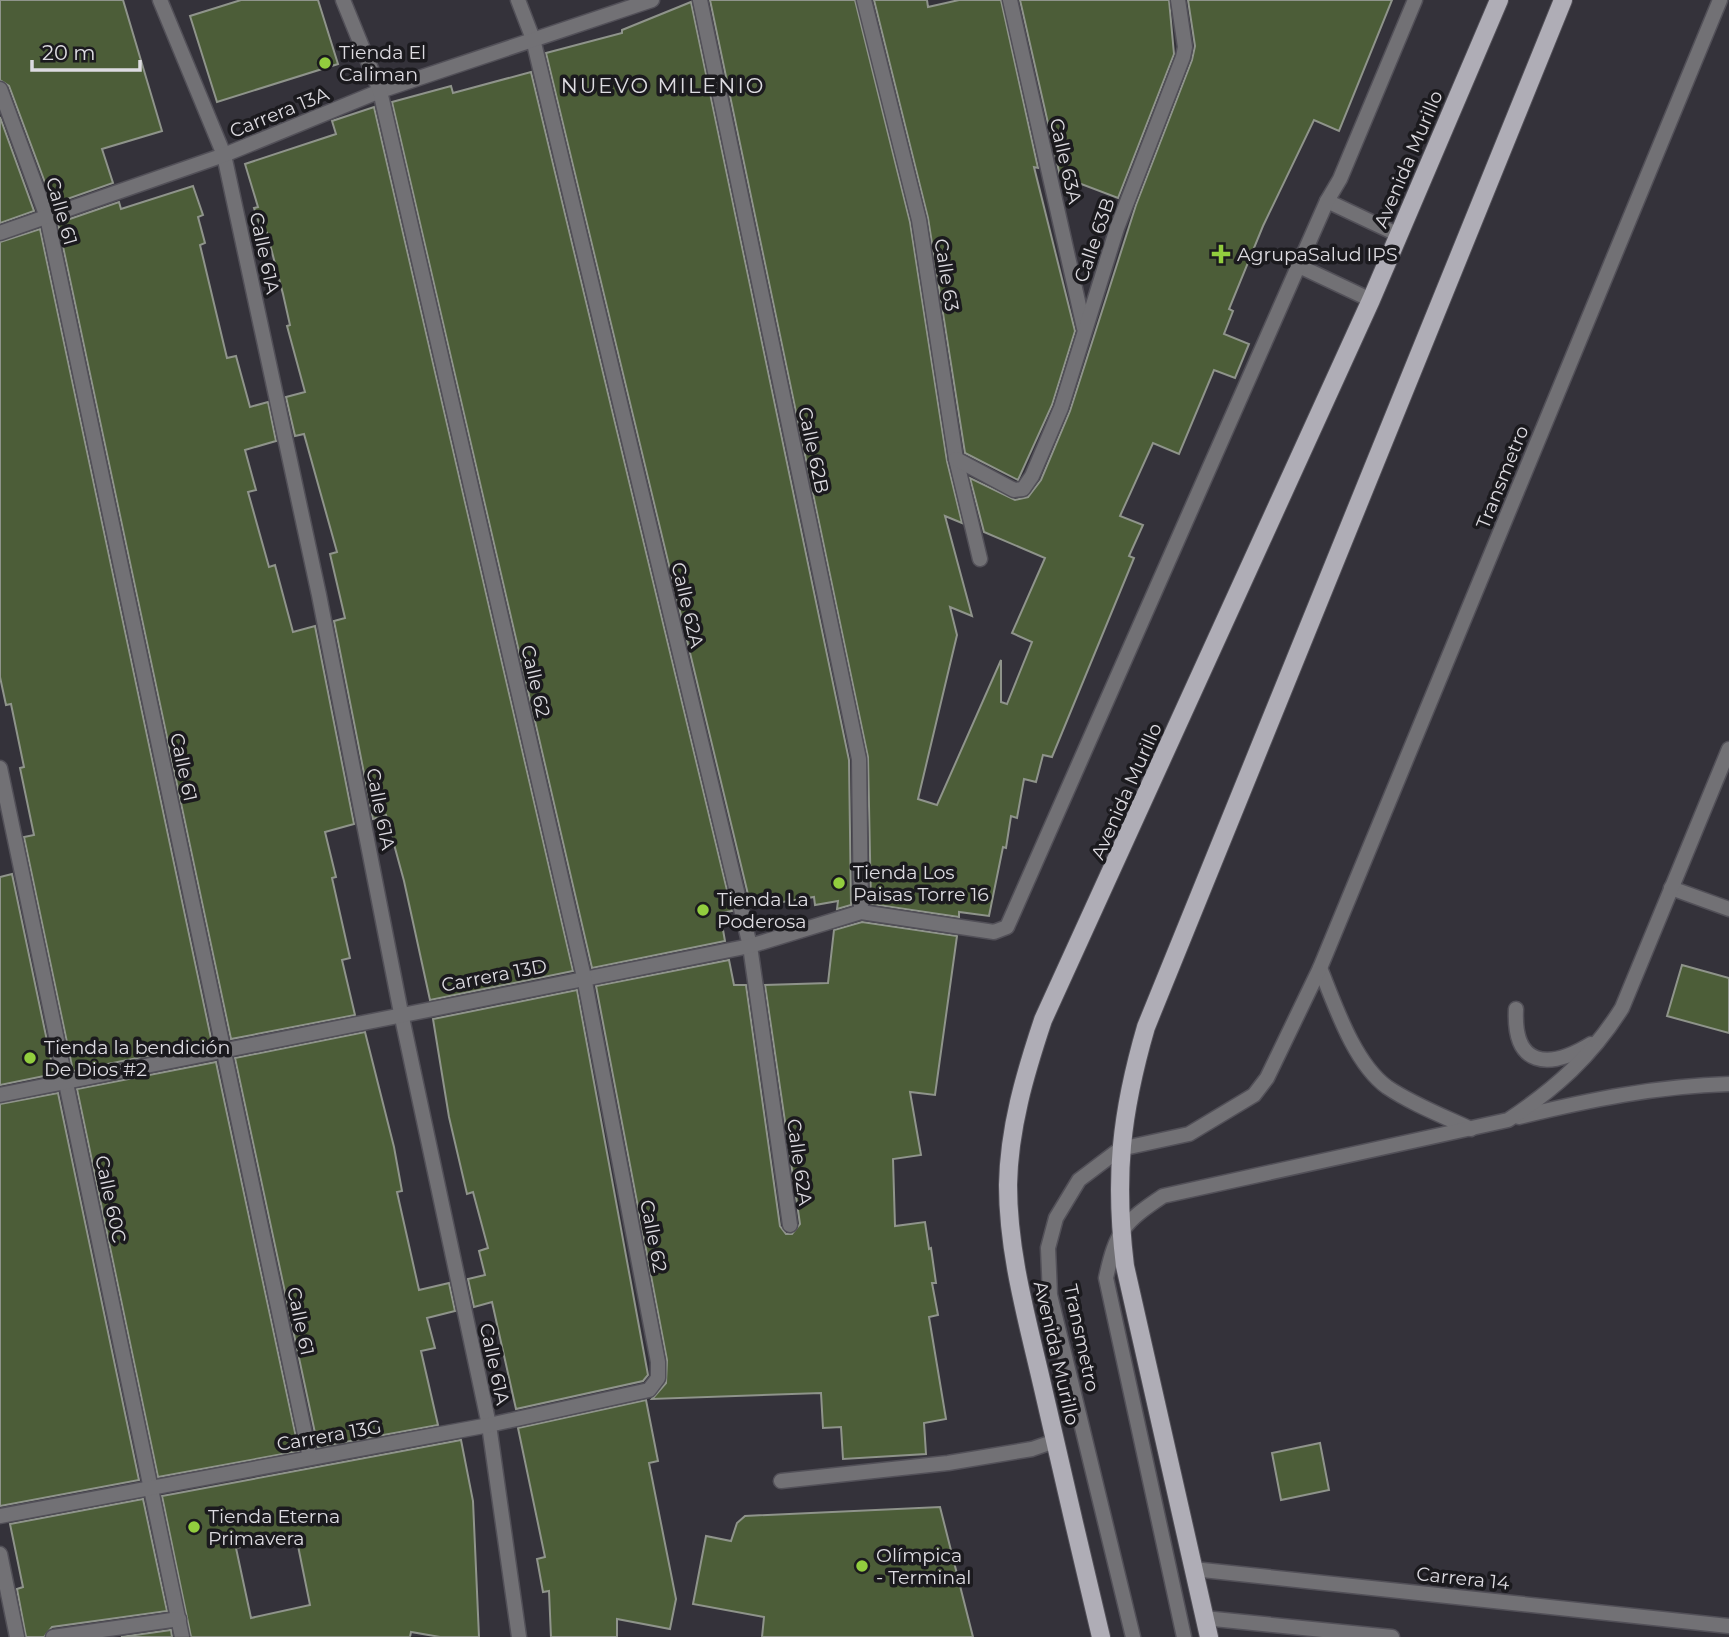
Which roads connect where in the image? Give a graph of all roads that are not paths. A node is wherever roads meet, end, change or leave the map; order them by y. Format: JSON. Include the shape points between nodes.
{"nodes":[{"id":1,"x":160,"y":0,"type":"edge"},
{"id":2,"x":343,"y":0,"type":"edge"},
{"id":3,"x":518,"y":0,"type":"edge"},
{"id":4,"x":652,"y":0,"type":"edge"},
{"id":5,"x":700,"y":0,"type":"edge"},
{"id":6,"x":864,"y":0,"type":"edge"},
{"id":7,"x":1010,"y":0,"type":"edge"},
{"id":8,"x":1178,"y":0,"type":"edge"},
{"id":9,"x":1415,"y":0,"type":"edge"},
{"id":10,"x":1499,"y":0,"type":"edge"},
{"id":11,"x":1563,"y":0,"type":"edge"},
{"id":12,"x":1720,"y":0,"type":"edge"},
{"id":13,"x":533,"y":39,"type":"junction"},
{"id":14,"x":0,"y":89,"type":"edge"},
{"id":15,"x":380,"y":92,"type":"junction"},
{"id":16,"x":224,"y":155,"type":"junction"},
{"id":17,"x":1327,"y":201,"type":"junction"},
{"id":18,"x":47,"y":217,"type":"junction"},
{"id":19,"x":0,"y":233,"type":"edge"},
{"id":20,"x":1399,"y":235,"type":"junction"},
{"id":21,"x":1299,"y":267,"type":"junction"},
{"id":22,"x":1371,"y":300,"type":"junction"},
{"id":23,"x":1084,"y":329,"type":"junction"},
{"id":24,"x":956,"y":459,"type":"junction"},
{"id":25,"x":980,"y":559,"type":"dead end"},
{"id":26,"x":1729,"y":749,"type":"edge"},
{"id":27,"x":0,"y":768,"type":"edge"},
{"id":28,"x":1671,"y":888,"type":"junction"},
{"id":29,"x":1729,"y":909,"type":"edge"},
{"id":30,"x":861,"y":912,"type":"junction"},
{"id":31,"x":750,"y":946,"type":"junction"},
{"id":32,"x":1321,"y":968,"type":"junction"},
{"id":33,"x":584,"y":977,"type":"junction"},
{"id":34,"x":1516,"y":1009,"type":"dead end"},
{"id":35,"x":401,"y":1013,"type":"junction"},
{"id":36,"x":1604,"y":1036,"type":"junction"},
{"id":37,"x":223,"y":1051,"type":"junction"},
{"id":38,"x":67,"y":1084,"type":"junction"},
{"id":39,"x":1729,"y":1084,"type":"edge"},
{"id":40,"x":0,"y":1095,"type":"edge"},
{"id":41,"x":1508,"y":1119,"type":"junction"},
{"id":42,"x":1471,"y":1129,"type":"junction"},
{"id":43,"x":1120,"y":1149,"type":"junction"},
{"id":44,"x":790,"y":1225,"type":"dead end"},
{"id":45,"x":1121,"y":1230,"type":"junction"},
{"id":46,"x":659,"y":1378,"type":"joint"},
{"id":47,"x":489,"y":1425,"type":"junction"},
{"id":48,"x":1055,"y":1440,"type":"junction"},
{"id":49,"x":310,"y":1458,"type":"junction"},
{"id":50,"x":781,"y":1481,"type":"dead end"},
{"id":51,"x":151,"y":1487,"type":"junction"},
{"id":52,"x":0,"y":1516,"type":"edge"},
{"id":53,"x":0,"y":1554,"type":"edge"},
{"id":54,"x":1193,"y":1569,"type":"junction"},
{"id":55,"x":1205,"y":1618,"type":"junction"},
{"id":56,"x":179,"y":1619,"type":"junction"},
{"id":57,"x":1729,"y":1626,"type":"edge"},
{"id":58,"x":17,"y":1637,"type":"edge"},
{"id":59,"x":53,"y":1637,"type":"edge"},
{"id":60,"x":182,"y":1637,"type":"edge"},
{"id":61,"x":519,"y":1637,"type":"edge"},
{"id":62,"x":1101,"y":1637,"type":"edge"},
{"id":63,"x":1133,"y":1637,"type":"edge"},
{"id":64,"x":1184,"y":1637,"type":"edge"},
{"id":65,"x":1209,"y":1637,"type":"edge"},
{"id":66,"x":1392,"y":1637,"type":"edge"}],
"edges":[{"from":1,"to":16,"type":"street","name":"Calle 61A"},
{"from":2,"to":15,"type":"street","name":"Calle 62"},
{"from":3,"to":13,"type":"street","name":"Calle 62A"},
{"from":4,"to":13,"type":"street","name":"Carrera 13A"},
{"from":5,"to":30,"type":"street","name":"Calle 62B","via":[[859,759]]},
{"from":6,"to":24,"type":"street","name":"Calle 63","via":[[919,220]]},
{"from":7,"to":23,"type":"street","name":"Calle 63A"},
{"from":8,"to":23,"type":"street","name":"Calle 63B","via":[[1183,57],[1117,228]]},
{"from":9,"to":17,"type":"street"},
{"from":10,"to":20,"type":"main road","name":"Avenida Murillo"},
{"from":11,"to":43,"type":"main road","via":[[1146,1027],[1128,1090]]},
{"from":12,"to":32,"type":"street","name":"Transmetro"},
{"from":13,"to":15,"type":"street","name":"Carrera 13A"},
{"from":13,"to":31,"type":"street","name":"Calle 62A"},
{"from":14,"to":18,"type":"street","name":"Calle 61"},
{"from":15,"to":16,"type":"street","name":"Carrera 13A"},
{"from":15,"to":33,"type":"street","name":"Calle 62"},
{"from":16,"to":18,"type":"street","name":"Carrera 13A"},
{"from":16,"to":35,"type":"street","name":"Calle 61A","via":[[319,595]]},
{"from":17,"to":20,"type":"street"},
{"from":17,"to":21,"type":"street"},
{"from":18,"to":19,"type":"street","name":"Carrera 13A"},
{"from":18,"to":37,"type":"street","name":"Calle 61"},
{"from":20,"to":22,"type":"main road","name":"Avenida Murillo"},
{"from":21,"to":22,"type":"street"},
{"from":21,"to":30,"type":"street","name":"Carrera 13D","via":[[1007,927],[994,932]]},
{"from":22,"to":48,"type":"main road","name":"Avenida Murillo","via":[[1043,1020],[1023,1080],[1008,1185],[1011,1236]]},
{"from":23,"to":24,"type":"street","name":"Calle 63B","via":[[1060,408],[1023,489],[1014,490]]},
{"from":24,"to":25,"type":"street","name":"Calle 63"},
{"from":26,"to":28,"type":"street"},
{"from":27,"to":38,"type":"street","name":"Calle 60C"},
{"from":28,"to":29,"type":"street"},
{"from":28,"to":36,"type":"street","via":[[1622,1008]]},
{"from":30,"to":31,"type":"street","name":"Carrera 13D"},
{"from":31,"to":33,"type":"street","name":"Carrera 13D"},
{"from":31,"to":44,"type":"street","name":"Calle 62A"},
{"from":32,"to":42,"type":"street","via":[[1353,1042],[1376,1077],[1403,1097]]},
{"from":32,"to":43,"type":"street","name":"Transmetro","via":[[1267,1078],[1254,1095],[1189,1134]]},
{"from":33,"to":35,"type":"street","name":"Carrera 13D"},
{"from":33,"to":46,"type":"street","name":"Calle 62"},
{"from":34,"to":36,"type":"street","via":[[1515,1035],[1529,1055],[1548,1061],[1570,1057]]},
{"from":35,"to":37,"type":"street","name":"Carrera 13D"},
{"from":35,"to":47,"type":"street","name":"Calle 61A"},
{"from":36,"to":41,"type":"street","via":[[1563,1081]]},
{"from":37,"to":38,"type":"street","name":"Carrera 13D"},
{"from":37,"to":49,"type":"street","name":"Calle 61"},
{"from":38,"to":40,"type":"street","name":"Carrera 13D"},
{"from":38,"to":51,"type":"street","name":"Calle 60C"},
{"from":39,"to":41,"type":"street","via":[[1675,1086]]},
{"from":41,"to":42,"type":"street"},
{"from":42,"to":45,"type":"street","via":[[1163,1196]]},
{"from":43,"to":45,"type":"main road"},
{"from":43,"to":63,"type":"street","name":"Transmetro","via":[[1079,1180],[1056,1218],[1048,1248],[1050,1295]]},
{"from":45,"to":54,"type":"main road","via":[[1125,1266]]},
{"from":45,"to":64,"type":"street","name":"Transmetro","via":[[1106,1278]]},
{"from":46,"to":47,"type":"street","name":"Carrera 13G","via":[[649,1390]]},
{"from":47,"to":49,"type":"street","name":"Carrera 13G"},
{"from":47,"to":61,"type":"street","name":"Calle 61A"},
{"from":48,"to":50,"type":"street","via":[[1032,1449],[948,1463]]},
{"from":48,"to":62,"type":"main road","name":"Avenida Murillo"},
{"from":49,"to":51,"type":"street","name":"Carrera 13G"},
{"from":51,"to":52,"type":"street","name":"Carrera 13G"},
{"from":51,"to":56,"type":"street","name":"Calle 60C"},
{"from":53,"to":58,"type":"street"},
{"from":54,"to":55,"type":"main road"},
{"from":54,"to":57,"type":"street","name":"Carrera 14"},
{"from":55,"to":65,"type":"main road"},
{"from":55,"to":66,"type":"street"},
{"from":56,"to":59,"type":"street"},
{"from":56,"to":60,"type":"street","name":"Calle 60C"}]}
